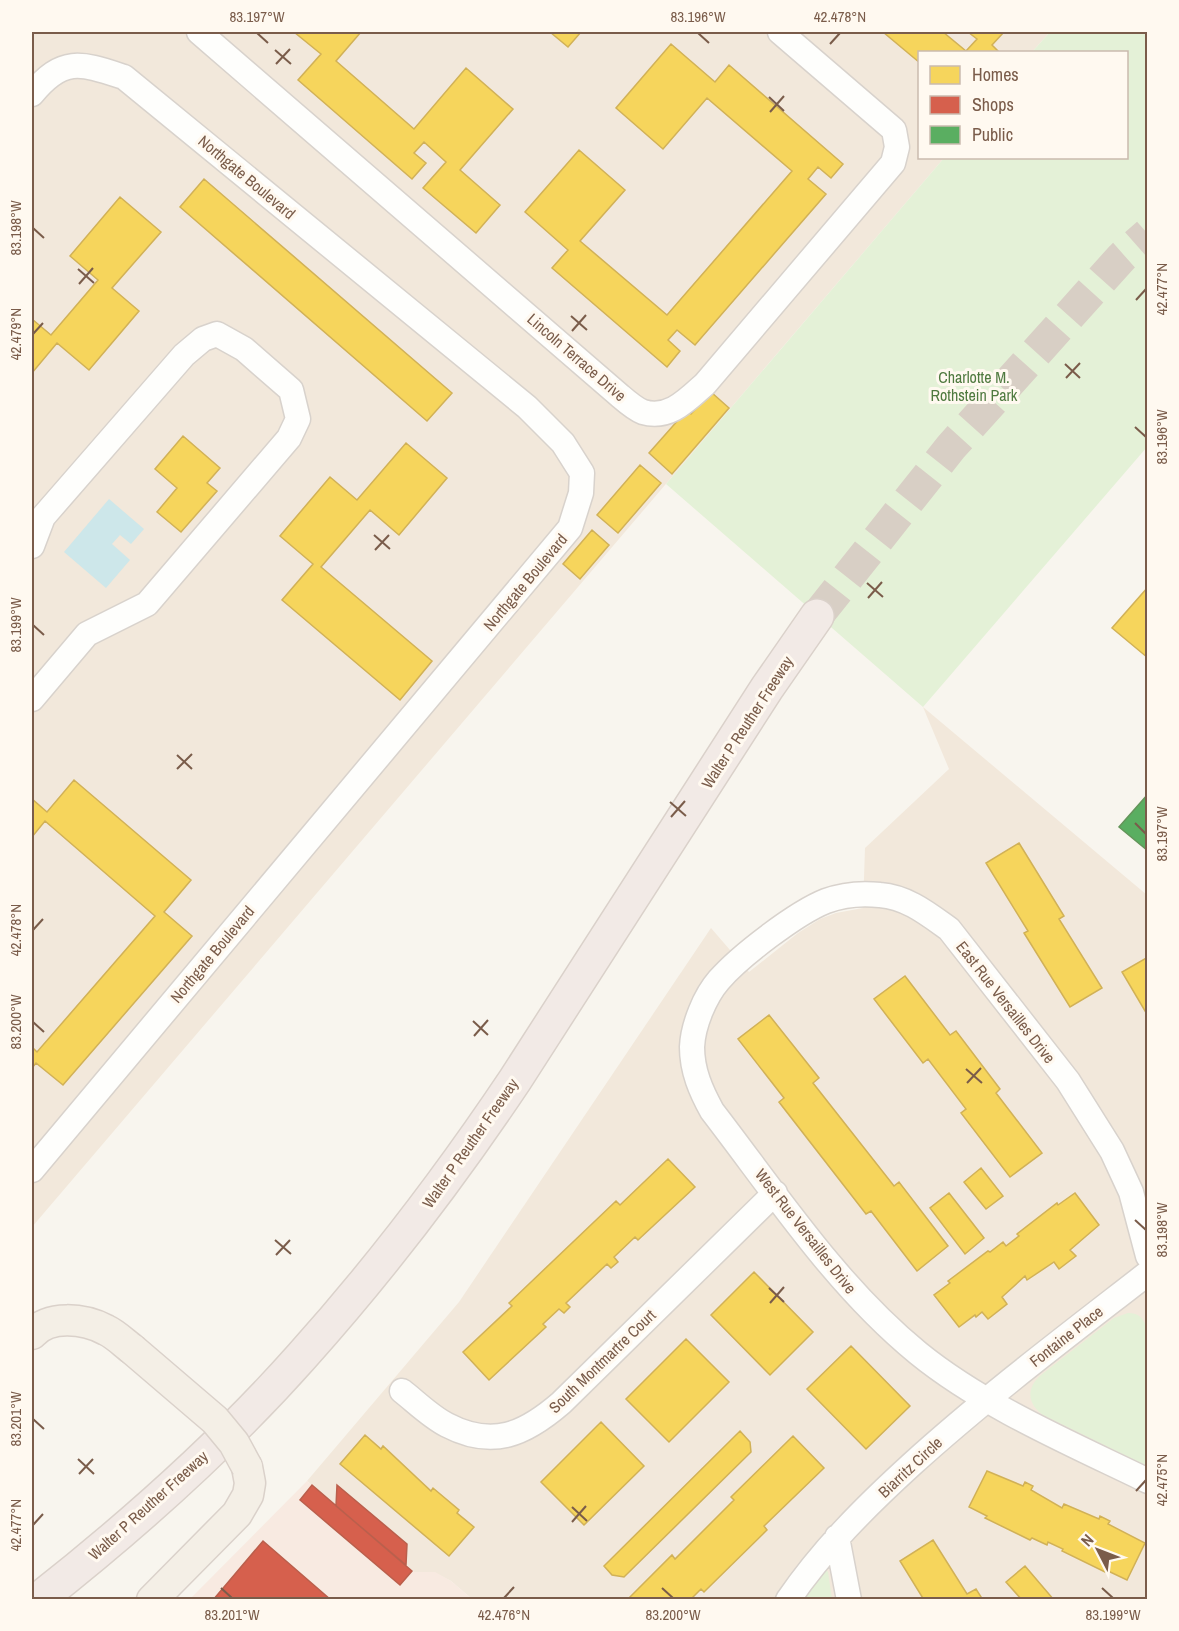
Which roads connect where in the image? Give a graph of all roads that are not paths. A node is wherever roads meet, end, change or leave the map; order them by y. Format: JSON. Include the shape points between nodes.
{"nodes":[{"id":1,"x":780,"y":32,"type":"edge"},
{"id":2,"x":206,"y":34,"type":"edge"},
{"id":3,"x":32,"y":94,"type":"edge"},
{"id":4,"x":32,"y":546,"type":"edge"},
{"id":5,"x":818,"y":616,"type":"tunnel mouth"},
{"id":6,"x":32,"y":699,"type":"edge"},
{"id":7,"x":768,"y":938,"type":"joint"},
{"id":8,"x":32,"y":1170,"type":"edge"},
{"id":9,"x":775,"y":1193,"type":"junction"},
{"id":10,"x":1148,"y":1256,"type":"edge"},
{"id":11,"x":1148,"y":1274,"type":"edge"},
{"id":12,"x":32,"y":1334,"type":"edge"},
{"id":13,"x":402,"y":1391,"type":"dead end"},
{"id":14,"x":985,"y":1399,"type":"junction"},
{"id":15,"x":1148,"y":1481,"type":"edge"},
{"id":16,"x":837,"y":1537,"type":"junction"},
{"id":17,"x":38,"y":1599,"type":"edge"},
{"id":18,"x":152,"y":1599,"type":"edge"},
{"id":19,"x":788,"y":1599,"type":"edge"},
{"id":20,"x":849,"y":1599,"type":"edge"}],
"edges":[{"from":1,"to":2,"type":"street","name":"Lincoln Terrace Drive","via":[[894,130],[897,147],[893,163],[705,384],[682,405],[659,414],[641,411],[619,395]]},
{"from":3,"to":8,"type":"street","name":"Northgate Boulevard","via":[[63,66],[92,66],[124,77],[527,407],[563,443],[582,473],[581,493],[570,528]]},
{"from":4,"to":6,"type":"street","via":[[43,517],[184,354],[203,339],[217,334],[244,349],[291,390],[298,418],[290,438],[147,604],[87,634]]},
{"from":5,"to":17,"type":"highway","name":"Walter P Reuther Freeway","via":[[767,688],[492,1115],[390,1252],[301,1357],[230,1431],[155,1502]]},
{"from":7,"to":9,"type":"street","name":"West Rue Versailles Drive","via":[[719,980],[706,999],[692,1045],[699,1088]]},
{"from":7,"to":10,"type":"street","name":"East Rue Versailles Drive","via":[[802,913],[827,900],[849,895],[881,895],[907,902],[949,929],[1068,1081],[1112,1151],[1131,1192]]},
{"from":9,"to":13,"type":"street","name":"South Montmartre Court","via":[[561,1403],[524,1430],[492,1437],[464,1432],[445,1425]]},
{"from":9,"to":14,"type":"street","name":"West Rue Versailles Drive","via":[[865,1304],[918,1353]]},
{"from":11,"to":14,"type":"street","name":"Fontaine Place"},
{"from":12,"to":18,"type":"main road","bridge":true,"via":[[40,1325],[58,1321],[77,1321],[106,1330],[215,1420],[247,1467],[248,1495],[237,1514]]},
{"from":14,"to":15,"type":"street","name":"West Rue Versailles Drive"},
{"from":14,"to":16,"type":"street","name":"Biarritz Circle"},
{"from":16,"to":19,"type":"street","name":"Biarritz Circle"},
{"from":16,"to":20,"type":"street"}]}
